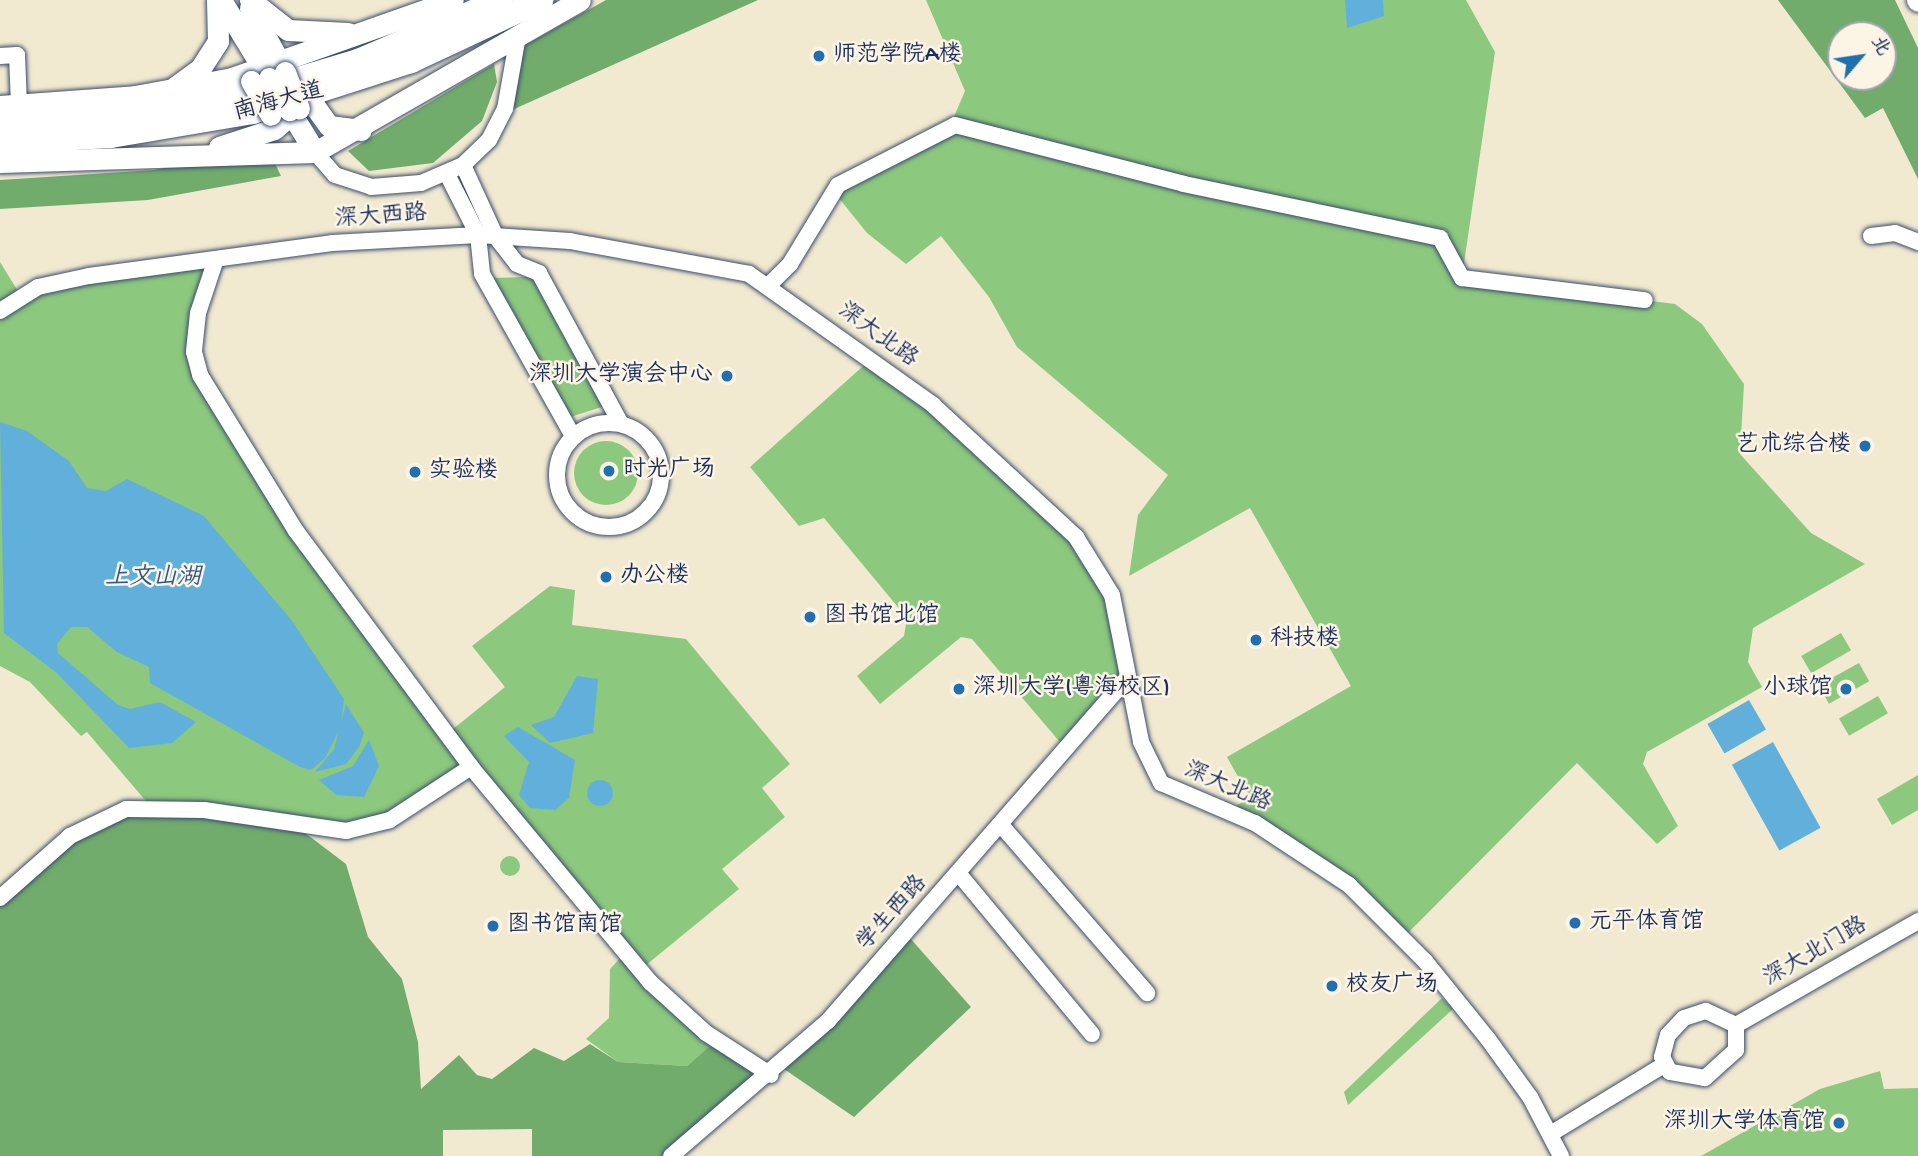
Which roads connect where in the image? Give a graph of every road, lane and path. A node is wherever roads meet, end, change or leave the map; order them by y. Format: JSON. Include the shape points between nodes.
{"nodes":[{"id":1,"x":219,"y":0,"type":"edge"},
{"id":2,"x":248,"y":0,"type":"edge"},
{"id":3,"x":453,"y":0,"type":"edge"},
{"id":4,"x":502,"y":0,"type":"edge"},
{"id":5,"x":541,"y":0,"type":"edge"},
{"id":6,"x":580,"y":0,"type":"edge"},
{"id":7,"x":401,"y":22,"type":"junction"},
{"id":8,"x":518,"y":37,"type":"junction"},
{"id":9,"x":0,"y":56,"type":"edge"},
{"id":10,"x":273,"y":71,"type":"junction"},
{"id":11,"x":167,"y":91,"type":"junction"},
{"id":12,"x":10,"y":106,"type":"edge"},
{"id":13,"x":293,"y":111,"type":"junction"},
{"id":14,"x":0,"y":124,"type":"edge"},
{"id":15,"x":362,"y":130,"type":"junction"},
{"id":16,"x":0,"y":142,"type":"edge"},
{"id":17,"x":315,"y":152,"type":"junction"},
{"id":18,"x":175,"y":155,"type":"junction"},
{"id":19,"x":0,"y":162,"type":"edge"},
{"id":20,"x":463,"y":165,"type":"junction"},
{"id":21,"x":447,"y":174,"type":"junction"},
{"id":22,"x":478,"y":235,"type":"junction"},
{"id":23,"x":1871,"y":236,"type":"dead end"},
{"id":24,"x":496,"y":237,"type":"junction"},
{"id":25,"x":1918,"y":242,"type":"edge"},
{"id":26,"x":215,"y":262,"type":"junction"},
{"id":27,"x":769,"y":285,"type":"junction"},
{"id":28,"x":1645,"y":300,"type":"dead end"},
{"id":29,"x":0,"y":311,"type":"edge"},
{"id":30,"x":621,"y":424,"type":"junction"},
{"id":31,"x":573,"y":436,"type":"junction"},
{"id":32,"x":1125,"y":679,"type":"junction"},
{"id":33,"x":471,"y":767,"type":"junction"},
{"id":34,"x":1001,"y":825,"type":"junction"},
{"id":35,"x":959,"y":874,"type":"junction"},
{"id":36,"x":0,"y":898,"type":"edge"},
{"id":37,"x":1918,"y":921,"type":"edge"},
{"id":38,"x":1147,"y":993,"type":"dead end"},
{"id":39,"x":1736,"y":1025,"type":"junction"},
{"id":40,"x":1092,"y":1034,"type":"dead end"},
{"id":41,"x":1664,"y":1065,"type":"junction"},
{"id":42,"x":771,"y":1075,"type":"junction"},
{"id":43,"x":1552,"y":1133,"type":"junction"},
{"id":44,"x":671,"y":1156,"type":"edge"},
{"id":45,"x":1561,"y":1156,"type":"edge"}],
"edges":[{"from":1,"to":10,"type":"main road"},
{"from":1,"to":11,"type":"main road","via":[[221,27],[211,55],[192,77]]},
{"from":2,"to":7,"type":"main road","via":[[276,24],[309,35]]},
{"from":2,"to":10,"type":"main road"},
{"from":3,"to":7,"type":"main road"},
{"from":4,"to":14,"type":"main road","name":"南海大道","via":[[358,61],[269,89],[143,113]]},
{"from":5,"to":16,"type":"main road","name":"南海大道","via":[[411,61],[266,108],[111,136]]},
{"from":6,"to":8,"type":"main road"},
{"from":7,"to":10,"type":"main road"},
{"from":8,"to":15,"type":"main road"},
{"from":8,"to":20,"type":"street","via":[[505,109],[489,140]]},
{"from":9,"to":12,"type":"street","via":[[17,55]]},
{"from":10,"to":11,"type":"main road"},
{"from":10,"to":13,"type":"main road","bridge":true},
{"from":10,"to":13,"type":"main road","bridge":true},
{"from":11,"to":12,"type":"main road"},
{"from":13,"to":15,"type":"main road","via":[[329,126]]},
{"from":13,"to":17,"type":"main road"},
{"from":13,"to":18,"type":"main road","via":[[252,138]]},
{"from":15,"to":17,"type":"main road"},
{"from":17,"to":18,"type":"main road"},
{"from":17,"to":21,"type":"street","via":[[335,175],[360,186],[407,186]]},
{"from":18,"to":19,"type":"main road"},
{"from":20,"to":21,"type":"street"},
{"from":20,"to":24,"type":"street"},
{"from":21,"to":22,"type":"street"},
{"from":22,"to":24,"type":"street","name":"深大西路"},
{"from":22,"to":26,"type":"street","name":"深大西路","via":[[332,243]]},
{"from":22,"to":31,"type":"street","via":[[482,274]]},
{"from":23,"to":25,"type":"street","via":[[1895,233]]},
{"from":24,"to":27,"type":"street","name":"深大西路","via":[[708,261]]},
{"from":24,"to":30,"type":"street","via":[[517,264],[540,273]]},
{"from":26,"to":29,"type":"street","name":"深大西路","via":[[61,281]]},
{"from":26,"to":33,"type":"street","via":[[194,352],[215,404],[296,531]]},
{"from":27,"to":28,"type":"street","via":[[838,185],[955,125],[1184,184],[1440,238],[1462,278]]},
{"from":27,"to":32,"type":"street","name":"深大北路","via":[[933,405],[1076,537],[1112,595]]},
{"from":30,"to":31,"type":"street","via":[[594,425]]},
{"from":30,"to":31,"type":"street","via":[[650,444],[660,477],[651,505],[624,524],[589,523],[563,499],[558,466]]},
{"from":32,"to":34,"type":"street","name":"学生西路"},
{"from":32,"to":43,"type":"street","name":"深大北路","via":[[1140,743],[1161,783],[1255,823],[1349,885],[1425,961]]},
{"from":33,"to":36,"type":"street","via":[[390,820],[346,831],[204,810],[126,809],[70,836]]},
{"from":33,"to":42,"type":"street","via":[[650,982],[706,1033]]},
{"from":34,"to":35,"type":"street","name":"学生西路"},
{"from":34,"to":38,"type":"street"},
{"from":35,"to":40,"type":"street"},
{"from":35,"to":42,"type":"street","name":"学生西路"},
{"from":37,"to":39,"type":"street","name":"深大北门路"},
{"from":39,"to":41,"type":"street","via":[[1715,1012],[1685,1018],[1668,1035]]},
{"from":39,"to":41,"type":"street","via":[[1736,1050],[1715,1074],[1681,1077]]},
{"from":41,"to":43,"type":"street"},
{"from":42,"to":44,"type":"street","name":"学生西路"},
{"from":43,"to":45,"type":"street","name":"深大北路"}]}
